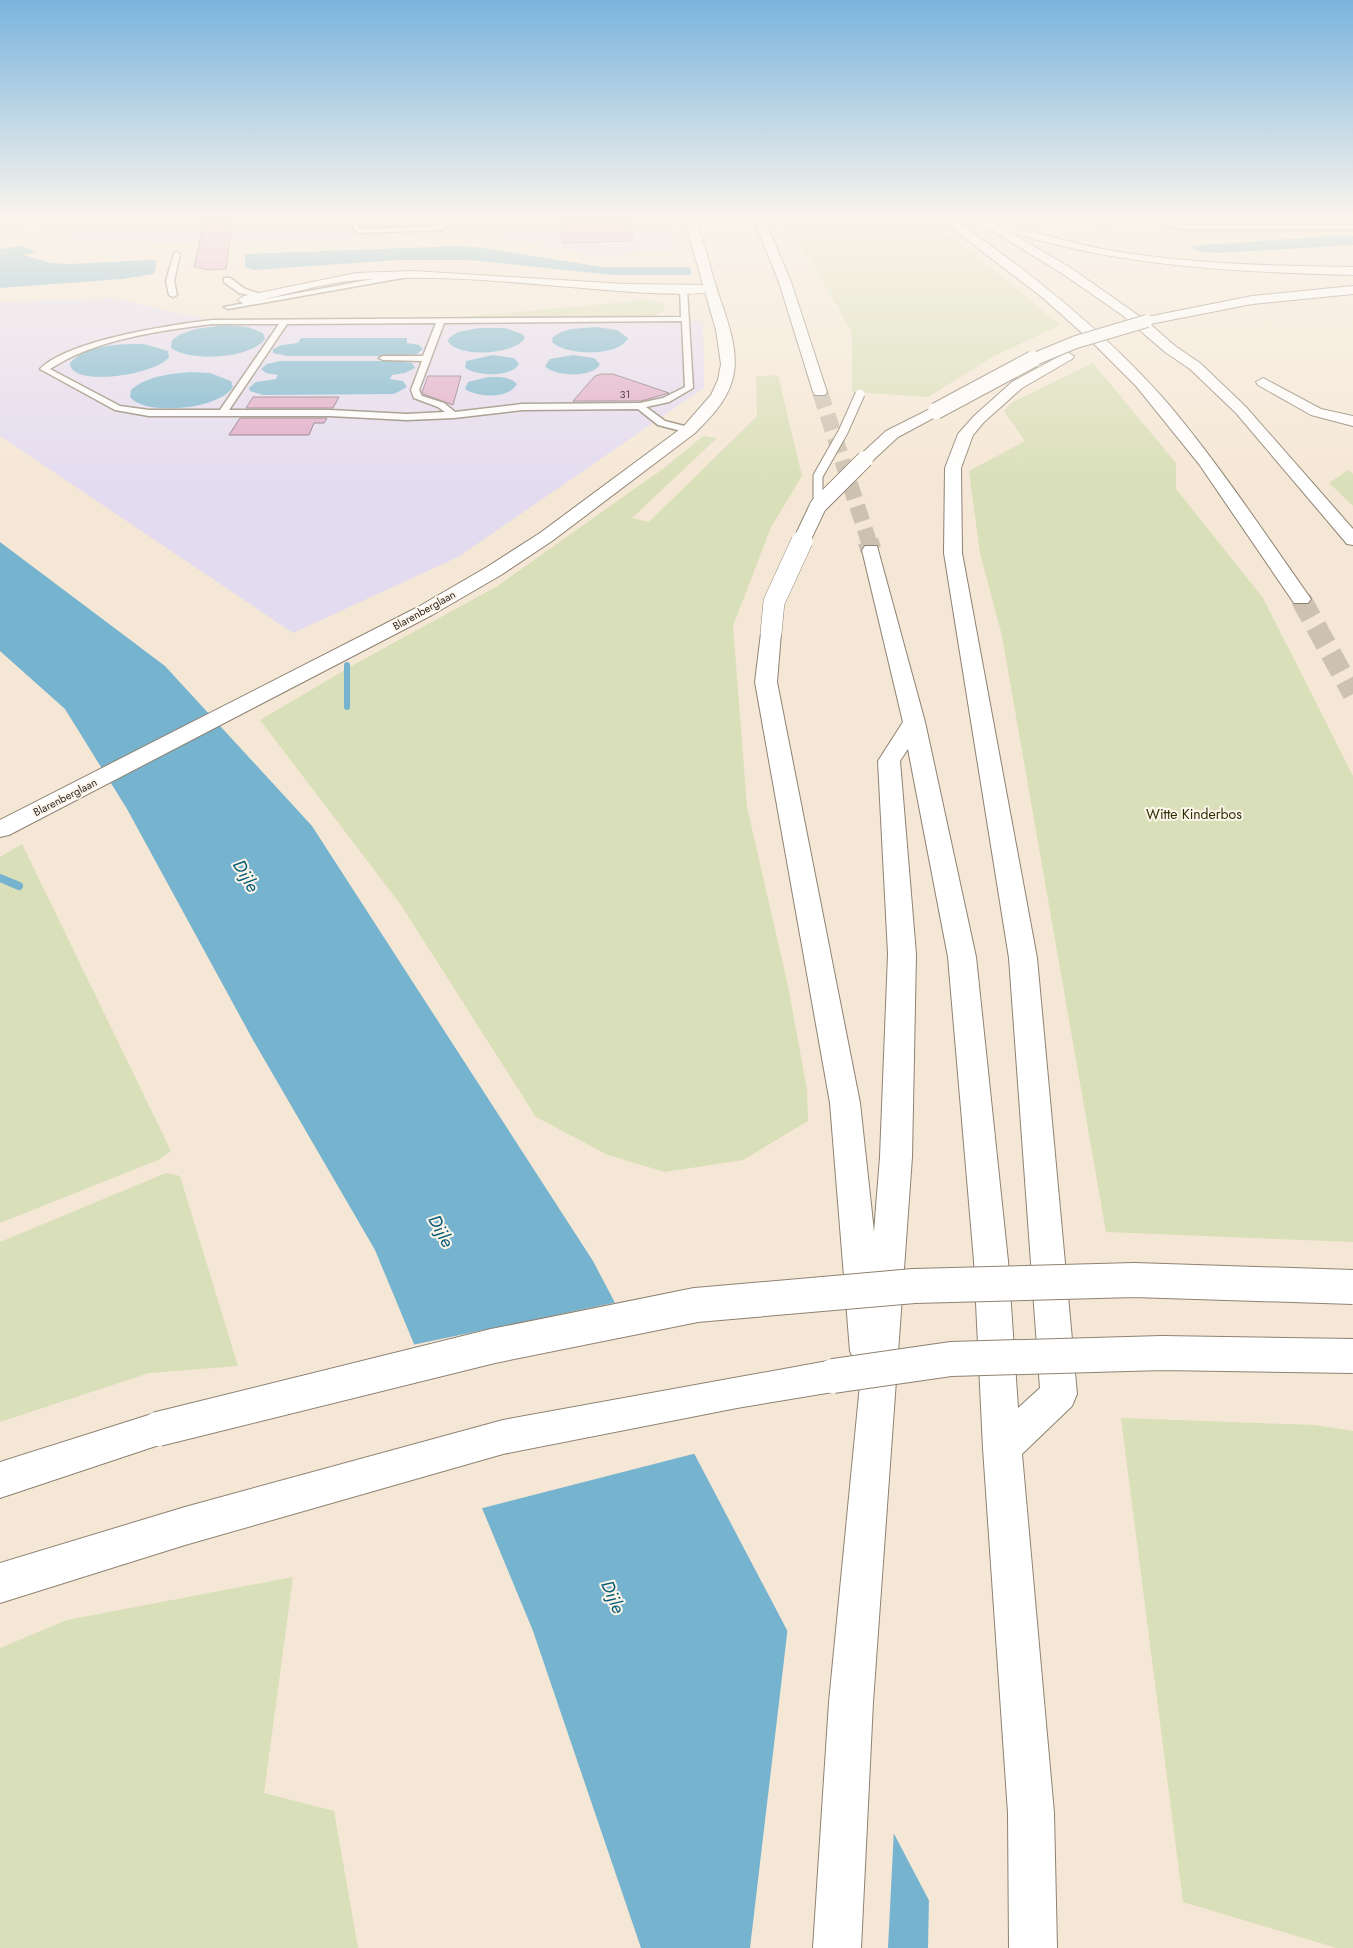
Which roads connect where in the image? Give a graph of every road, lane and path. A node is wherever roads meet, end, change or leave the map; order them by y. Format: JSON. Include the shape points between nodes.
{"nodes":[{"id":1,"x":684,"y":309,"type":"edge"},
{"id":2,"x":716,"y":309,"type":"edge"},
{"id":3,"x":794,"y":309,"type":"edge"},
{"id":4,"x":1063,"y":309,"type":"edge"},
{"id":5,"x":1122,"y":309,"type":"edge"},
{"id":6,"x":1204,"y":309,"type":"edge"},
{"id":7,"x":685,"y":319,"type":"junction"},
{"id":8,"x":285,"y":321,"type":"junction"},
{"id":9,"x":441,"y":321,"type":"junction"},
{"id":10,"x":1147,"y":321,"type":"junction"},
{"id":11,"x":383,"y":358,"type":"dead end"},
{"id":12,"x":425,"y":359,"type":"junction"},
{"id":13,"x":1262,"y":382,"type":"dead end"},
{"id":14,"x":820,"y":392,"type":"tunnel mouth"},
{"id":15,"x":860,"y":394,"type":"dead end"},
{"id":16,"x":640,"y":406,"type":"junction"},
{"id":17,"x":223,"y":413,"type":"junction"},
{"id":18,"x":454,"y":415,"type":"junction"},
{"id":19,"x":1353,"y":421,"type":"edge"},
{"id":20,"x":689,"y":430,"type":"junction"},
{"id":21,"x":818,"y":506,"type":"junction"},
{"id":22,"x":1353,"y":540,"type":"edge"},
{"id":23,"x":872,"y":550,"type":"tunnel mouth"},
{"id":24,"x":1301,"y":599,"type":"tunnel mouth"},
{"id":25,"x":914,"y":722,"type":"junction"},
{"id":26,"x":0,"y":830,"type":"edge"},
{"id":27,"x":1353,"y":1287,"type":"edge"},
{"id":28,"x":1353,"y":1356,"type":"edge"},
{"id":29,"x":874,"y":1428,"type":"junction"},
{"id":30,"x":1002,"y":1448,"type":"junction"},
{"id":31,"x":0,"y":1480,"type":"edge"},
{"id":32,"x":0,"y":1583,"type":"edge"},
{"id":33,"x":837,"y":1948,"type":"edge"},
{"id":34,"x":1033,"y":1948,"type":"edge"}],
"edges":[{"from":1,"to":7,"type":"lane"},
{"from":2,"to":20,"type":"main road","name":"Blarenberglaan","via":[[726,339],[727,375],[721,393],[708,412]]},
{"from":3,"to":14,"type":"main road"},
{"from":4,"to":24,"type":"main road","via":[[1141,384],[1208,466]]},
{"from":5,"to":22,"type":"main road","via":[[1194,366],[1242,410]]},
{"from":6,"to":10,"type":"main road"},
{"from":7,"to":9,"type":"lane"},
{"from":7,"to":16,"type":"lane","via":[[689,388],[666,400]]},
{"from":8,"to":9,"type":"lane"},
{"from":8,"to":17,"type":"lane"},
{"from":8,"to":17,"type":"lane","via":[[186,324],[70,353],[44,369],[118,408],[130,411]]},
{"from":9,"to":12,"type":"lane"},
{"from":10,"to":21,"type":"main road","bridge":true,"via":[[1028,361],[892,434]]},
{"from":10,"to":30,"type":"main road","bridge":true,"via":[[1067,356],[1017,385],[979,418],[966,434],[953,468],[953,553],[1023,958],[1058,1394]]},
{"from":11,"to":12,"type":"lane"},
{"from":12,"to":18,"type":"lane","via":[[415,390],[418,398],[441,405]]},
{"from":13,"to":19,"type":"main road","via":[[1316,412]]},
{"from":15,"to":21,"type":"lane","bridge":true,"via":[[818,476]]},
{"from":16,"to":18,"type":"lane","via":[[522,407]]},
{"from":16,"to":20,"type":"lane","via":[[660,424]]},
{"from":17,"to":18,"type":"lane"},
{"from":20,"to":26,"type":"main road","name":"Blarenberglaan","via":[[546,537],[494,571],[424,611]]},
{"from":21,"to":29,"type":"main road","bridge":true,"via":[[774,602],[766,682],[845,1103]]},
{"from":23,"to":25,"type":"main road"},
{"from":25,"to":29,"type":"main road","via":[[889,761],[902,954],[896,1157]]},
{"from":25,"to":30,"type":"main road","via":[[962,957],[991,1261]]},
{"from":27,"to":31,"type":"main road","bridge":true,"via":[[1134,1280],[914,1286],[696,1305],[493,1346],[158,1429]]},
{"from":28,"to":32,"type":"main road","bridge":true,"via":[[1162,1353],[952,1358],[737,1392],[503,1436],[185,1526]]},
{"from":29,"to":33,"type":"main road","via":[[851,1702]]},
{"from":30,"to":34,"type":"main road","via":[[1031,1813]]}]}
